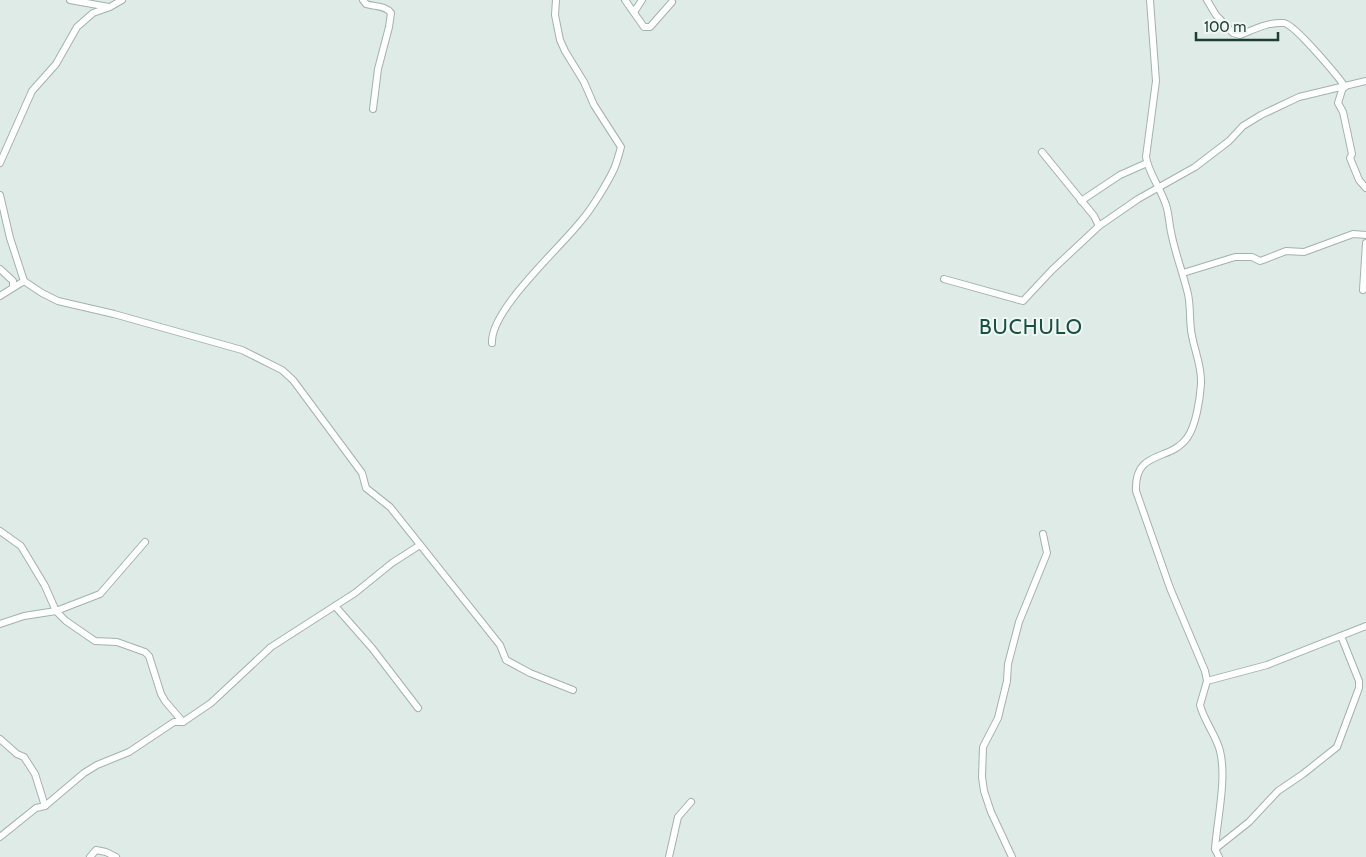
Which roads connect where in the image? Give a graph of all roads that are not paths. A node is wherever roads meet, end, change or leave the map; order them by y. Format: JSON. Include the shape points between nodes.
{"nodes":[{"id":1,"x":70,"y":0,"type":"edge"},
{"id":2,"x":122,"y":0,"type":"edge"},
{"id":3,"x":363,"y":0,"type":"edge"},
{"id":4,"x":556,"y":0,"type":"edge"},
{"id":5,"x":626,"y":0,"type":"edge"},
{"id":6,"x":642,"y":0,"type":"edge"},
{"id":7,"x":1151,"y":0,"type":"edge"},
{"id":8,"x":1207,"y":0,"type":"edge"},
{"id":9,"x":672,"y":2,"type":"dead end"},
{"id":10,"x":110,"y":7,"type":"junction"},
{"id":11,"x":634,"y":12,"type":"junction"},
{"id":12,"x":1366,"y":81,"type":"edge"},
{"id":13,"x":1344,"y":87,"type":"junction"},
{"id":14,"x":373,"y":109,"type":"dead end"},
{"id":15,"x":1042,"y":152,"type":"dead end"},
{"id":16,"x":0,"y":163,"type":"edge"},
{"id":17,"x":1147,"y":163,"type":"junction"},
{"id":18,"x":1160,"y":188,"type":"junction"},
{"id":19,"x":1366,"y":188,"type":"edge"},
{"id":20,"x":0,"y":195,"type":"edge"},
{"id":21,"x":1081,"y":201,"type":"junction"},
{"id":22,"x":1099,"y":226,"type":"junction"},
{"id":23,"x":1366,"y":236,"type":"edge"},
{"id":24,"x":1366,"y":243,"type":"edge"},
{"id":25,"x":0,"y":269,"type":"edge"},
{"id":26,"x":1182,"y":272,"type":"junction"},
{"id":27,"x":944,"y":279,"type":"dead end"},
{"id":28,"x":24,"y":281,"type":"junction"},
{"id":29,"x":13,"y":287,"type":"junction"},
{"id":30,"x":1363,"y":290,"type":"dead end"},
{"id":31,"x":0,"y":296,"type":"edge"},
{"id":32,"x":492,"y":343,"type":"dead end"},
{"id":33,"x":0,"y":531,"type":"edge"},
{"id":34,"x":1044,"y":534,"type":"dead end"},
{"id":35,"x":145,"y":542,"type":"dead end"},
{"id":36,"x":420,"y":545,"type":"junction"},
{"id":37,"x":335,"y":606,"type":"junction"},
{"id":38,"x":56,"y":610,"type":"junction"},
{"id":39,"x":0,"y":624,"type":"edge"},
{"id":40,"x":1366,"y":626,"type":"edge"},
{"id":41,"x":1341,"y":636,"type":"junction"},
{"id":42,"x":1207,"y":681,"type":"junction"},
{"id":43,"x":573,"y":690,"type":"dead end"},
{"id":44,"x":418,"y":708,"type":"dead end"},
{"id":45,"x":183,"y":722,"type":"junction"},
{"id":46,"x":0,"y":739,"type":"edge"},
{"id":47,"x":691,"y":802,"type":"dead end"},
{"id":48,"x":45,"y":806,"type":"junction"},
{"id":49,"x":0,"y":837,"type":"edge"},
{"id":50,"x":1214,"y":849,"type":"junction"},
{"id":51,"x":90,"y":857,"type":"edge"},
{"id":52,"x":116,"y":857,"type":"edge"},
{"id":53,"x":669,"y":857,"type":"edge"},
{"id":54,"x":1012,"y":857,"type":"edge"},
{"id":55,"x":1219,"y":857,"type":"edge"}],
"edges":[{"from":1,"to":10,"type":"street"},
{"from":2,"to":10,"type":"street"},
{"from":3,"to":14,"type":"street","via":[[391,13]]},
{"from":4,"to":32,"type":"street","via":[[560,40],[594,105],[621,147],[614,168],[583,220],[519,290],[492,334]]},
{"from":5,"to":11,"type":"street"},
{"from":6,"to":11,"type":"street"},
{"from":7,"to":17,"type":"street","via":[[1156,81]]},
{"from":8,"to":13,"type":"street","via":[[1216,15],[1236,34],[1271,22],[1287,24],[1333,69]]},
{"from":9,"to":11,"type":"street","via":[[650,27],[644,27]]},
{"from":10,"to":16,"type":"street","via":[[93,13],[77,27],[56,64],[32,91]]},
{"from":12,"to":13,"type":"street"},
{"from":13,"to":18,"type":"street","via":[[1299,97],[1261,115],[1195,167]]},
{"from":13,"to":19,"type":"street","via":[[1338,103],[1352,154],[1350,158]]},
{"from":15,"to":21,"type":"street"},
{"from":17,"to":18,"type":"street"},
{"from":17,"to":21,"type":"street","via":[[1120,175]]},
{"from":18,"to":22,"type":"street"},
{"from":18,"to":26,"type":"street"},
{"from":20,"to":28,"type":"street"},
{"from":21,"to":22,"type":"street"},
{"from":22,"to":27,"type":"street","via":[[1022,301]]},
{"from":23,"to":26,"type":"street","via":[[1352,234],[1304,252],[1286,251],[1260,261],[1235,256]]},
{"from":24,"to":30,"type":"street"},
{"from":25,"to":29,"type":"street","via":[[12,281]]},
{"from":26,"to":42,"type":"street","via":[[1192,337],[1201,369],[1193,429],[1179,446],[1149,459],[1137,474],[1136,491]]},
{"from":28,"to":29,"type":"street"},
{"from":28,"to":36,"type":"street","via":[[58,301],[242,350],[282,370],[293,380],[362,473],[366,488],[390,507]]},
{"from":29,"to":31,"type":"street"},
{"from":33,"to":38,"type":"street","via":[[21,546]]},
{"from":34,"to":54,"type":"street","via":[[1047,553],[1019,622],[998,718],[983,747],[984,791]]},
{"from":35,"to":38,"type":"street","via":[[100,594]]},
{"from":36,"to":37,"type":"street"},
{"from":36,"to":43,"type":"street","via":[[500,645],[506,660]]},
{"from":37,"to":44,"type":"street"},
{"from":37,"to":45,"type":"street","via":[[271,647],[211,702]]},
{"from":38,"to":39,"type":"street"},
{"from":38,"to":45,"type":"street","via":[[95,641],[117,642],[145,652],[164,702]]},
{"from":40,"to":41,"type":"street"},
{"from":41,"to":42,"type":"street","via":[[1267,665]]},
{"from":41,"to":50,"type":"street","via":[[1360,681],[1338,744],[1309,770],[1278,791],[1249,822]]},
{"from":42,"to":50,"type":"street","via":[[1200,705],[1220,753],[1222,776]]},
{"from":45,"to":48,"type":"street","via":[[174,722],[129,752],[97,764]]},
{"from":46,"to":48,"type":"street","via":[[24,757],[35,774]]},
{"from":47,"to":53,"type":"street","via":[[678,817]]},
{"from":48,"to":49,"type":"street","via":[[36,808]]},
{"from":50,"to":55,"type":"street"},
{"from":51,"to":52,"type":"street","via":[[96,850]]}]}
